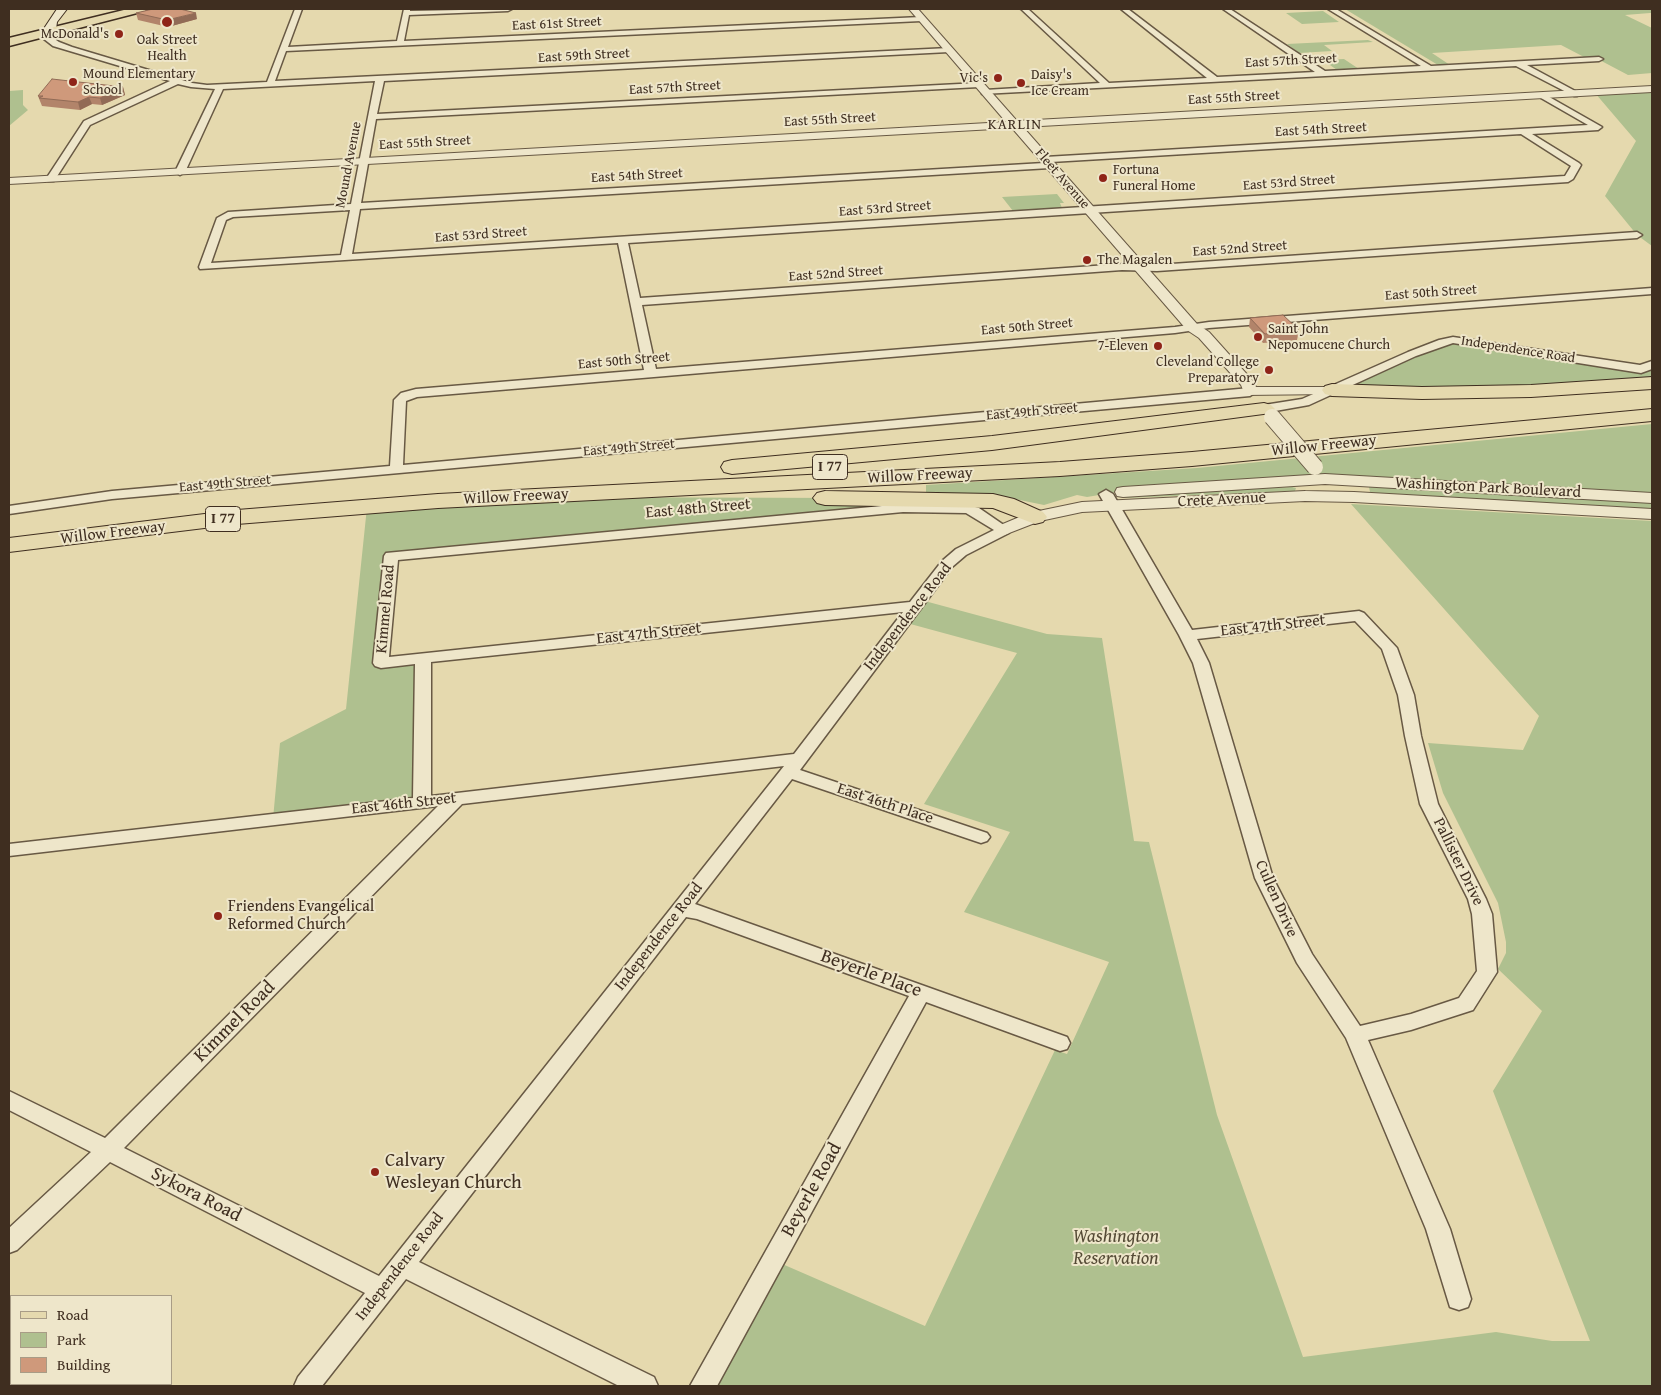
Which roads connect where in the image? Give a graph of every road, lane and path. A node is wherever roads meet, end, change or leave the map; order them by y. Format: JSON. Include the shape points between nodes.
{"nodes":[{"id":1,"x":62,"y":9,"type":"edge"},
{"id":2,"x":141,"y":9,"type":"edge"},
{"id":3,"x":298,"y":9,"type":"edge"},
{"id":4,"x":508,"y":9,"type":"edge"},
{"id":5,"x":913,"y":9,"type":"edge"},
{"id":6,"x":1024,"y":9,"type":"edge"},
{"id":7,"x":1124,"y":9,"type":"edge"},
{"id":8,"x":1226,"y":9,"type":"edge"},
{"id":9,"x":1331,"y":9,"type":"edge"},
{"id":10,"x":406,"y":11,"type":"edge"},
{"id":11,"x":922,"y":19,"type":"junction"},
{"id":12,"x":46,"y":33,"type":"junction"},
{"id":13,"x":9,"y":42,"type":"edge"},
{"id":14,"x":400,"y":44,"type":"junction"},
{"id":15,"x":284,"y":49,"type":"junction"},
{"id":16,"x":949,"y":50,"type":"junction"},
{"id":17,"x":1599,"y":60,"type":"dead end"},
{"id":18,"x":1518,"y":64,"type":"junction"},
{"id":19,"x":1429,"y":68,"type":"junction"},
{"id":20,"x":1322,"y":73,"type":"junction"},
{"id":21,"x":380,"y":78,"type":"junction"},
{"id":22,"x":1214,"y":79,"type":"junction"},
{"id":23,"x":177,"y":81,"type":"junction"},
{"id":24,"x":270,"y":84,"type":"junction"},
{"id":25,"x":1107,"y":85,"type":"junction"},
{"id":26,"x":220,"y":86,"type":"junction"},
{"id":27,"x":982,"y":88,"type":"junction"},
{"id":28,"x":1652,"y":89,"type":"edge"},
{"id":29,"x":1574,"y":94,"type":"junction"},
{"id":30,"x":1544,"y":96,"type":"junction"},
{"id":31,"x":372,"y":117,"type":"junction"},
{"id":32,"x":1015,"y":125,"type":"junction"},
{"id":33,"x":1524,"y":132,"type":"junction"},
{"id":34,"x":363,"y":162,"type":"junction"},
{"id":35,"x":1048,"y":162,"type":"junction"},
{"id":36,"x":180,"y":172,"type":"junction"},
{"id":37,"x":51,"y":179,"type":"junction"},
{"id":38,"x":9,"y":182,"type":"edge"},
{"id":39,"x":355,"y":206,"type":"junction"},
{"id":40,"x":1090,"y":210,"type":"junction"},
{"id":41,"x":1637,"y":235,"type":"dead end"},
{"id":42,"x":622,"y":239,"type":"junction"},
{"id":43,"x":346,"y":258,"type":"junction"},
{"id":44,"x":204,"y":267,"type":"joint"},
{"id":45,"x":1140,"y":268,"type":"junction"},
{"id":46,"x":1652,"y":291,"type":"edge"},
{"id":47,"x":635,"y":302,"type":"junction"},
{"id":48,"x":1192,"y":327,"type":"junction"},
{"id":49,"x":1652,"y":365,"type":"edge"},
{"id":50,"x":651,"y":373,"type":"junction"},
{"id":51,"x":1652,"y":383,"type":"edge"},
{"id":52,"x":1332,"y":390,"type":"junction"},
{"id":53,"x":1250,"y":392,"type":"junction"},
{"id":54,"x":405,"y":396,"type":"joint"},
{"id":55,"x":1652,"y":402,"type":"edge"},
{"id":56,"x":1268,"y":413,"type":"junction"},
{"id":57,"x":1652,"y":415,"type":"edge"},
{"id":58,"x":396,"y":469,"type":"junction"},
{"id":59,"x":1320,"y":473,"type":"junction"},
{"id":60,"x":665,"y":474,"type":"junction"},
{"id":61,"x":1331,"y":496,"type":"junction"},
{"id":62,"x":526,"y":497,"type":"junction"},
{"id":63,"x":1652,"y":498,"type":"edge"},
{"id":64,"x":1109,"y":500,"type":"junction"},
{"id":65,"x":9,"y":510,"type":"edge"},
{"id":66,"x":1652,"y":514,"type":"edge"},
{"id":67,"x":1035,"y":517,"type":"junction"},
{"id":68,"x":1004,"y":530,"type":"junction"},
{"id":69,"x":9,"y":531,"type":"edge"},
{"id":70,"x":9,"y":546,"type":"edge"},
{"id":71,"x":391,"y":556,"type":"joint"},
{"id":72,"x":916,"y":606,"type":"junction"},
{"id":73,"x":1359,"y":616,"type":"joint"},
{"id":74,"x":1187,"y":635,"type":"junction"},
{"id":75,"x":423,"y":658,"type":"junction"},
{"id":76,"x":381,"y":663,"type":"joint"},
{"id":77,"x":793,"y":766,"type":"junction"},
{"id":78,"x":457,"y":798,"type":"junction"},
{"id":79,"x":422,"y":801,"type":"junction"},
{"id":80,"x":981,"y":837,"type":"dead end"},
{"id":81,"x":9,"y":850,"type":"edge"},
{"id":82,"x":681,"y":908,"type":"junction"},
{"id":83,"x":921,"y":993,"type":"junction"},
{"id":84,"x":1355,"y":1035,"type":"junction"},
{"id":85,"x":1060,"y":1043,"type":"dead end"},
{"id":86,"x":9,"y":1100,"type":"edge"},
{"id":87,"x":108,"y":1150,"type":"junction"},
{"id":88,"x":9,"y":1243,"type":"edge"},
{"id":89,"x":402,"y":1265,"type":"junction"},
{"id":90,"x":383,"y":1290,"type":"junction"},
{"id":91,"x":1459,"y":1299,"type":"dead end"},
{"id":92,"x":307,"y":1386,"type":"edge"},
{"id":93,"x":645,"y":1386,"type":"edge"},
{"id":94,"x":703,"y":1386,"type":"edge"}],
"edges":[{"from":1,"to":12,"type":"main road"},
{"from":2,"to":12,"type":"main road"},
{"from":3,"to":15,"type":"street"},
{"from":4,"to":10,"type":"street"},
{"from":5,"to":11,"type":"street","name":"Fleet Avenue"},
{"from":6,"to":25,"type":"street"},
{"from":7,"to":22,"type":"street"},
{"from":8,"to":20,"type":"street"},
{"from":9,"to":19,"type":"street"},
{"from":10,"to":14,"type":"street"},
{"from":11,"to":14,"type":"street","name":"East 61st Street"},
{"from":11,"to":16,"type":"street","name":"Fleet Avenue"},
{"from":12,"to":13,"type":"main road"},
{"from":12,"to":23,"type":"street","name":"East 59th Street","via":[[62,47]]},
{"from":14,"to":15,"type":"street","name":"East 61st Street"},
{"from":15,"to":24,"type":"street"},
{"from":16,"to":21,"type":"street","name":"East 59th Street"},
{"from":16,"to":27,"type":"street","name":"Fleet Avenue"},
{"from":17,"to":18,"type":"street","name":"East 57th Street"},
{"from":18,"to":19,"type":"street","name":"East 57th Street"},
{"from":18,"to":29,"type":"street"},
{"from":19,"to":20,"type":"street","name":"East 57th Street"},
{"from":20,"to":22,"type":"street","name":"East 57th Street"},
{"from":21,"to":24,"type":"street","name":"East 59th Street"},
{"from":21,"to":31,"type":"street","name":"Mound Avenue"},
{"from":22,"to":25,"type":"street","name":"East 57th Street"},
{"from":23,"to":26,"type":"street","name":"East 59th Street","via":[[196,86]]},
{"from":23,"to":37,"type":"street","via":[[87,123]]},
{"from":24,"to":26,"type":"street","name":"East 59th Street"},
{"from":25,"to":27,"type":"street","name":"East 57th Street"},
{"from":26,"to":36,"type":"street"},
{"from":27,"to":31,"type":"street","name":"East 57th Street"},
{"from":27,"to":32,"type":"street","name":"Fleet Avenue"},
{"from":28,"to":29,"type":"street","name":"East 55th Street"},
{"from":29,"to":30,"type":"street","name":"East 55th Street"},
{"from":30,"to":32,"type":"street","name":"East 55th Street"},
{"from":30,"to":33,"type":"street","name":"East 54th Street","via":[[1598,128]]},
{"from":31,"to":34,"type":"street","name":"Mound Avenue"},
{"from":32,"to":34,"type":"street","name":"East 55th Street"},
{"from":32,"to":35,"type":"street","name":"Fleet Avenue"},
{"from":33,"to":35,"type":"street","name":"East 54th Street"},
{"from":33,"to":40,"type":"street","name":"East 53rd Street","via":[[1576,165],[1568,179]]},
{"from":34,"to":36,"type":"street","name":"East 55th Street"},
{"from":34,"to":39,"type":"street","name":"Mound Avenue"},
{"from":35,"to":39,"type":"street","name":"East 54th Street"},
{"from":35,"to":40,"type":"street","name":"Fleet Avenue"},
{"from":36,"to":37,"type":"street","name":"East 55th Street"},
{"from":37,"to":38,"type":"street","name":"East 55th Street"},
{"from":39,"to":43,"type":"street","name":"Mound Avenue"},
{"from":39,"to":44,"type":"street","name":"East 54th Street","via":[[226,215],[222,218]]},
{"from":40,"to":42,"type":"street","name":"East 53rd Street"},
{"from":40,"to":45,"type":"street","name":"Fleet Avenue"},
{"from":41,"to":45,"type":"street","name":"East 52nd Street"},
{"from":42,"to":43,"type":"street","name":"East 53rd Street"},
{"from":42,"to":47,"type":"street"},
{"from":43,"to":44,"type":"street","name":"East 53rd Street"},
{"from":45,"to":47,"type":"street","name":"East 52nd Street"},
{"from":45,"to":48,"type":"street","name":"Fleet Avenue"},
{"from":46,"to":48,"type":"street","name":"East 50th Street"},
{"from":47,"to":50,"type":"street"},
{"from":48,"to":50,"type":"street","name":"East 50th Street"},
{"from":48,"to":53,"type":"street","name":"Fleet Avenue","via":[[1194,336],[1238,386]]},
{"from":49,"to":52,"type":"street","name":"Independence Road","via":[[1641,368],[1453,340],[1412,354]]},
{"from":50,"to":54,"type":"street","name":"East 50th Street"},
{"from":51,"to":52,"type":"highway","via":[[1532,391],[1422,393]]},
{"from":52,"to":53,"type":"street","name":"Independence Road"},
{"from":52,"to":56,"type":"street","name":"Independence Road"},
{"from":53,"to":56,"type":"street","name":"Fleet Avenue"},
{"from":53,"to":58,"type":"street","name":"East 49th Street"},
{"from":54,"to":58,"type":"street","via":[[400,400]]},
{"from":55,"to":60,"type":"highway","name":"Willow Freeway","number":"I 77","via":[[1163,448],[951,462]]},
{"from":56,"to":59,"type":"street","name":"Fleet Avenue","bridge":true},
{"from":56,"to":60,"type":"highway","via":[[992,444]]},
{"from":57,"to":62,"type":"highway","name":"Willow Freeway","number":"I 77","via":[[1183,460]]},
{"from":58,"to":65,"type":"street","name":"East 49th Street","via":[[112,495]]},
{"from":59,"to":61,"type":"street","name":"Fleet Avenue"},
{"from":59,"to":63,"type":"street","name":"Washington Park Boulevard"},
{"from":59,"to":64,"type":"street","name":"Crete Avenue"},
{"from":60,"to":69,"type":"highway","name":"Willow Freeway","number":"I 77","via":[[485,481],[316,495]]},
{"from":61,"to":64,"type":"street","name":"Crete Avenue"},
{"from":61,"to":66,"type":"street","name":"Washington Park Boulevard"},
{"from":62,"to":67,"type":"highway","via":[[993,502]]},
{"from":62,"to":70,"type":"highway","name":"Willow Freeway","number":"I 77","via":[[237,517]]},
{"from":64,"to":67,"type":"street","name":"Independence Road"},
{"from":64,"to":74,"type":"street","name":"Cullen Drive"},
{"from":67,"to":68,"type":"street","name":"Independence Road"},
{"from":68,"to":71,"type":"street","name":"East 48th Street","via":[[967,509],[903,508]]},
{"from":68,"to":72,"type":"street","name":"Independence Road","via":[[961,552],[947,564]]},
{"from":71,"to":76,"type":"street","name":"Kimmel Road"},
{"from":72,"to":75,"type":"street","name":"East 47th Street"},
{"from":72,"to":77,"type":"street","name":"Independence Road"},
{"from":73,"to":74,"type":"street","name":"East 47th Street"},
{"from":73,"to":84,"type":"street","name":"Pallister Drive","via":[[1389,648],[1406,694],[1430,804],[1482,914],[1487,972],[1466,1004],[1411,1022]]},
{"from":74,"to":84,"type":"street","name":"Cullen Drive","via":[[1201,663],[1264,878],[1304,958]]},
{"from":75,"to":76,"type":"street","name":"East 47th Street"},
{"from":75,"to":79,"type":"street"},
{"from":77,"to":78,"type":"street","name":"East 46th Street"},
{"from":77,"to":80,"type":"street","name":"East 46th Place"},
{"from":77,"to":82,"type":"street","name":"Independence Road"},
{"from":78,"to":79,"type":"street","name":"East 46th Street"},
{"from":78,"to":87,"type":"street","name":"Kimmel Road"},
{"from":79,"to":81,"type":"street","name":"East 46th Street"},
{"from":82,"to":83,"type":"street","name":"Beyerle Place"},
{"from":82,"to":89,"type":"street","name":"Independence Road"},
{"from":83,"to":85,"type":"street","name":"Beyerle Place"},
{"from":83,"to":94,"type":"street","name":"Beyerle Road"},
{"from":84,"to":91,"type":"street","name":"Cullen Drive","via":[[1438,1229]]},
{"from":86,"to":87,"type":"street","name":"Sykora Road"},
{"from":87,"to":88,"type":"street","name":"Kimmel Road"},
{"from":87,"to":90,"type":"street","name":"Sykora Road"},
{"from":89,"to":90,"type":"street","name":"Independence Road"},
{"from":89,"to":93,"type":"street"},
{"from":90,"to":92,"type":"street","name":"Independence Road"}]}
